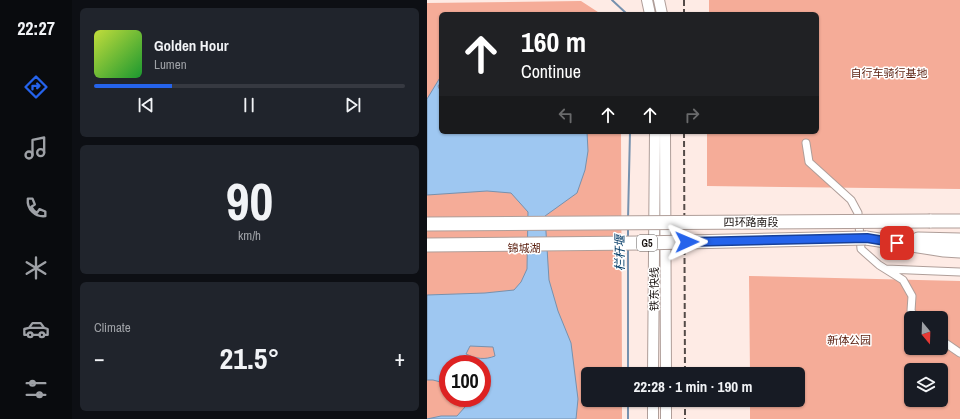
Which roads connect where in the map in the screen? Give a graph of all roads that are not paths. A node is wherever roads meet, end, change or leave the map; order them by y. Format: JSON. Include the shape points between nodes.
{"nodes":[{"id":1,"x":647,"y":0,"type":"edge"},
{"id":2,"x":659,"y":0,"type":"edge"},
{"id":3,"x":650,"y":12,"type":"edge"},
{"id":4,"x":662,"y":12,"type":"edge"},
{"id":5,"x":655,"y":134,"type":"edge"},
{"id":6,"x":665,"y":134,"type":"edge"},
{"id":7,"x":806,"y":143,"type":"dead end"},
{"id":8,"x":956,"y":221,"type":"edge"},
{"id":9,"x":427,"y":224,"type":"edge"},
{"id":10,"x":867,"y":238,"type":"junction"},
{"id":11,"x":960,"y":240,"type":"edge"},
{"id":12,"x":427,"y":245,"type":"edge"},
{"id":13,"x":960,"y":251,"type":"edge"},
{"id":14,"x":885,"y":269,"type":"junction"},
{"id":15,"x":960,"y":272,"type":"edge"},
{"id":16,"x":911,"y":311,"type":"edge"},
{"id":17,"x":948,"y":345,"type":"edge"},
{"id":18,"x":960,"y":353,"type":"edge"},
{"id":19,"x":653,"y":367,"type":"edge"},
{"id":20,"x":666,"y":367,"type":"edge"},
{"id":21,"x":653,"y":407,"type":"edge"},
{"id":22,"x":666,"y":407,"type":"edge"},
{"id":23,"x":653,"y":419,"type":"edge"},
{"id":24,"x":666,"y":419,"type":"edge"}],
"edges":[{"from":1,"to":3,"type":"main road"},
{"from":2,"to":4,"type":"main road"},
{"from":5,"to":19,"type":"main road","name":"铁东快线"},
{"from":6,"to":20,"type":"main road","name":"铁东快线"},
{"from":7,"to":14,"type":"street","via":[[809,162],[851,200],[858,213],[861,249]]},
{"from":8,"to":9,"type":"highway","name":"四环路南段","number":"G5","bridge":true},
{"from":10,"to":11,"type":"highway","name":"四环路南段"},
{"from":10,"to":12,"type":"highway","name":"四环路南段","number":"G5","bridge":true},
{"from":10,"to":13,"type":"highway","number":"G5"},
{"from":14,"to":15,"type":"street"},
{"from":14,"to":16,"type":"street","via":[[903,280],[912,296]]},
{"from":17,"to":18,"type":"street"},
{"from":21,"to":23,"type":"main road"},
{"from":22,"to":24,"type":"main road"}]}
